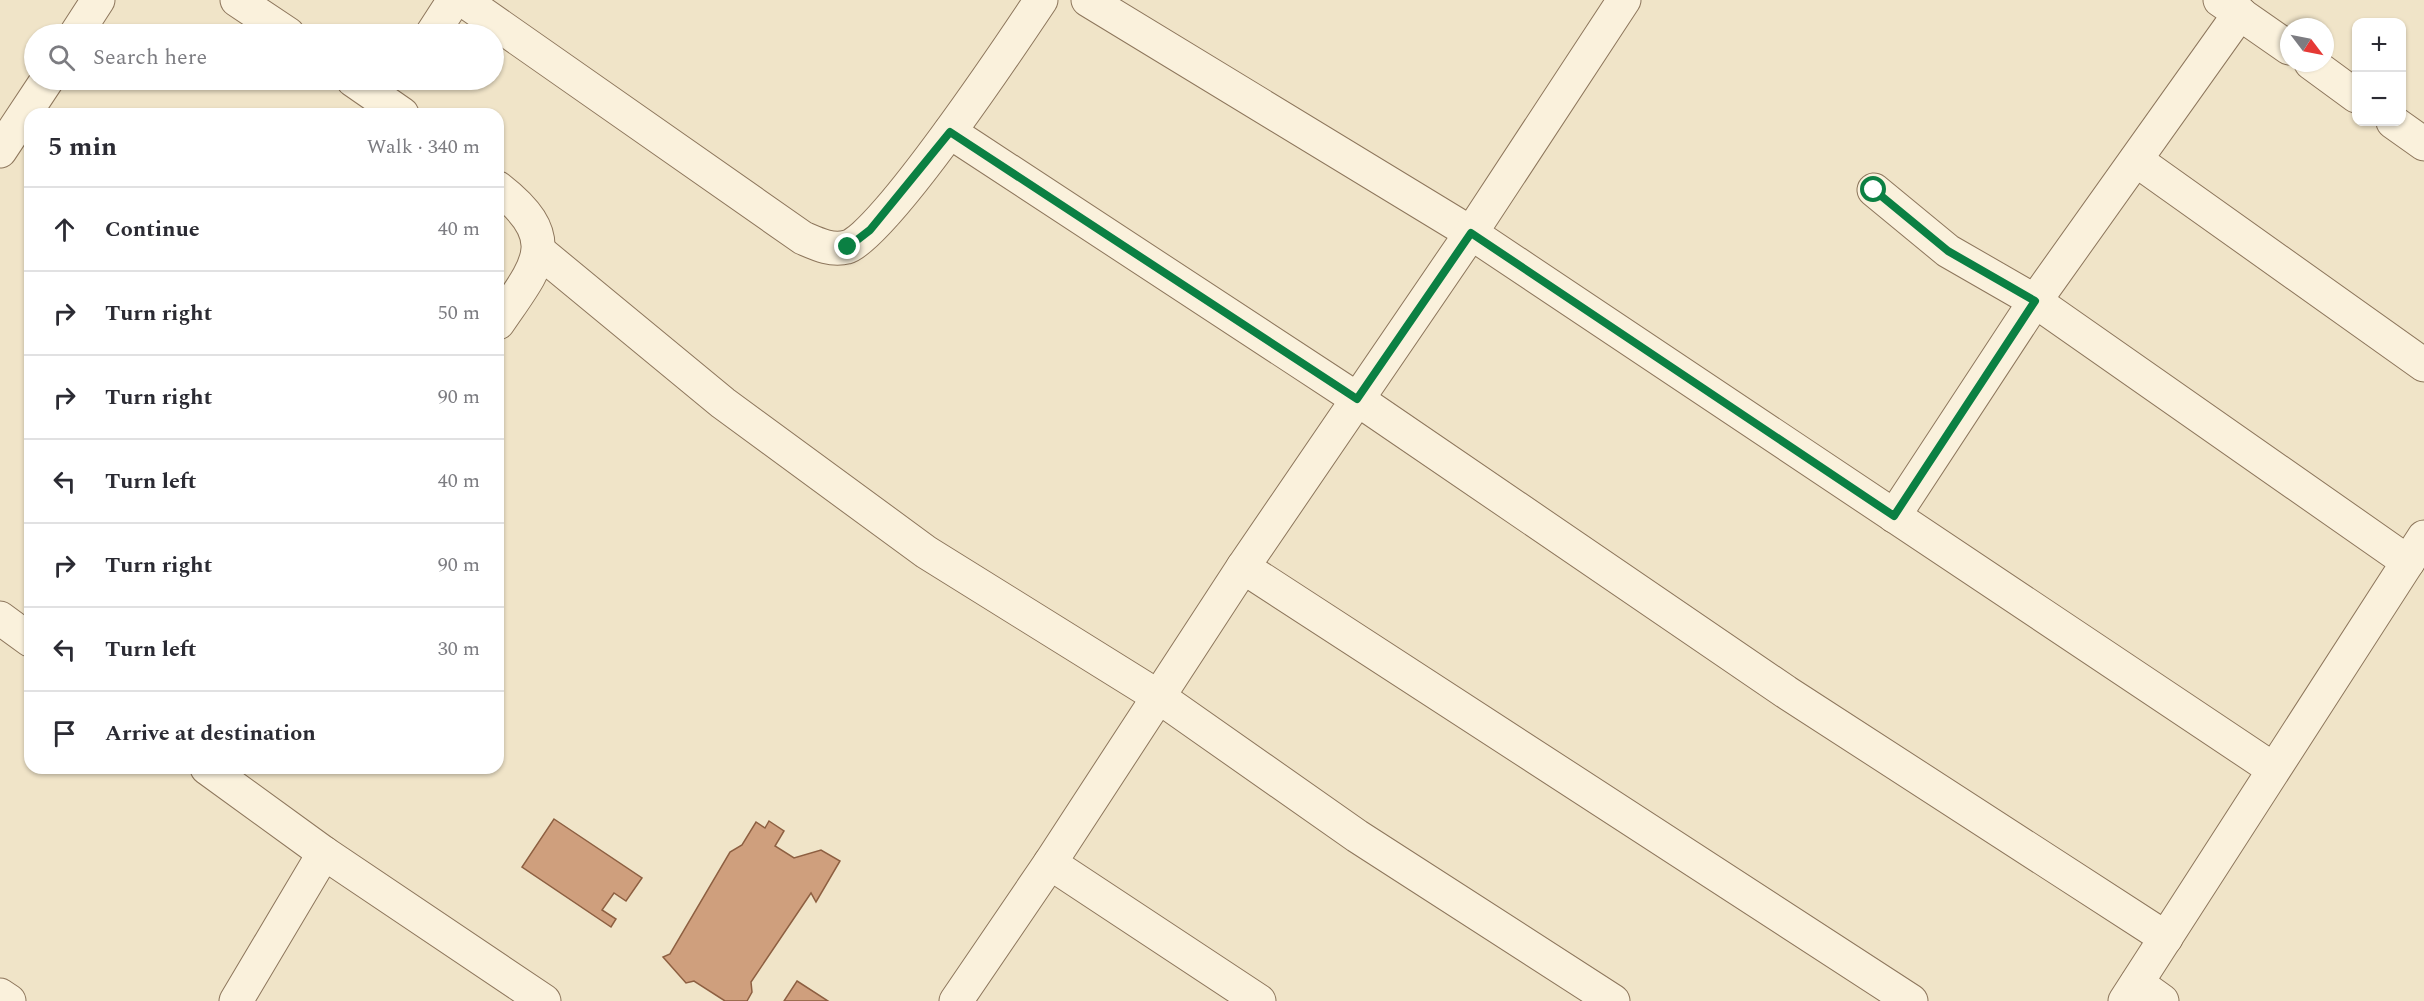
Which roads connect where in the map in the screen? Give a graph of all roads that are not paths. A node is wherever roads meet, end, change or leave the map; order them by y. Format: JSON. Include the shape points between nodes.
{"nodes":[{"id":1,"x":98,"y":0,"type":"edge"},
{"id":2,"x":237,"y":0,"type":"edge"},
{"id":3,"x":454,"y":0,"type":"edge"},
{"id":4,"x":463,"y":0,"type":"edge"},
{"id":5,"x":1041,"y":0,"type":"edge"},
{"id":6,"x":1088,"y":0,"type":"edge"},
{"id":7,"x":1624,"y":0,"type":"edge"},
{"id":8,"x":2230,"y":6,"type":"edge"},
{"id":9,"x":82,"y":24,"type":"edge"},
{"id":10,"x":273,"y":24,"type":"edge"},
{"id":11,"x":438,"y":24,"type":"edge"},
{"id":12,"x":497,"y":24,"type":"edge"},
{"id":13,"x":504,"y":29,"type":"edge"},
{"id":14,"x":2280,"y":42,"type":"edge"},
{"id":15,"x":2323,"y":72,"type":"edge"},
{"id":16,"x":40,"y":90,"type":"edge"},
{"id":17,"x":370,"y":90,"type":"edge"},
{"id":18,"x":2352,"y":93,"type":"edge"},
{"id":19,"x":393,"y":103,"type":"edge"},
{"id":20,"x":28,"y":108,"type":"edge"},
{"id":21,"x":24,"y":115,"type":"edge"},
{"id":22,"x":2398,"y":126,"type":"edge"},
{"id":23,"x":950,"y":132,"type":"junction"},
{"id":24,"x":2424,"y":144,"type":"edge"},
{"id":25,"x":0,"y":151,"type":"edge"},
{"id":26,"x":2136,"y":160,"type":"junction"},
{"id":27,"x":1874,"y":190,"type":"dead end"},
{"id":28,"x":504,"y":193,"type":"edge"},
{"id":29,"x":1471,"y":233,"type":"junction"},
{"id":30,"x":540,"y":252,"type":"junction"},
{"id":31,"x":2035,"y":301,"type":"junction"},
{"id":32,"x":504,"y":314,"type":"edge"},
{"id":33,"x":2424,"y":365,"type":"edge"},
{"id":34,"x":1357,"y":399,"type":"junction"},
{"id":35,"x":1894,"y":516,"type":"junction"},
{"id":36,"x":2416,"y":549,"type":"edge"},
{"id":37,"x":1244,"y":567,"type":"junction"},
{"id":38,"x":0,"y":618,"type":"edge"},
{"id":39,"x":24,"y":636,"type":"edge"},
{"id":40,"x":1159,"y":697,"type":"junction"},
{"id":41,"x":2272,"y":769,"type":"junction"},
{"id":42,"x":215,"y":774,"type":"edge"},
{"id":43,"x":324,"y":853,"type":"junction"},
{"id":44,"x":1050,"y":863,"type":"junction"},
{"id":45,"x":2166,"y":938,"type":"junction"},
{"id":46,"x":0,"y":995,"type":"edge"},
{"id":47,"x":2142,"y":995,"type":"edge"},
{"id":48,"x":961,"y":999,"type":"edge"},
{"id":49,"x":9,"y":1001,"type":"edge"},
{"id":50,"x":236,"y":1001,"type":"edge"},
{"id":51,"x":544,"y":1001,"type":"edge"},
{"id":52,"x":1259,"y":1001,"type":"edge"},
{"id":53,"x":1613,"y":1001,"type":"edge"},
{"id":54,"x":1911,"y":1001,"type":"edge"}],
"edges":[{"from":1,"to":9,"type":"street"},
{"from":2,"to":10,"type":"street"},
{"from":3,"to":11,"type":"street"},
{"from":4,"to":12,"type":"street"},
{"from":5,"to":23,"type":"street"},
{"from":6,"to":29,"type":"street"},
{"from":7,"to":29,"type":"street"},
{"from":8,"to":14,"type":"street"},
{"from":8,"to":26,"type":"street"},
{"from":13,"to":23,"type":"street","via":[[803,238],[822,247],[848,247],[870,230]]},
{"from":15,"to":18,"type":"street"},
{"from":16,"to":20,"type":"street"},
{"from":17,"to":19,"type":"street"},
{"from":21,"to":25,"type":"street"},
{"from":22,"to":24,"type":"street"},
{"from":23,"to":34,"type":"street"},
{"from":26,"to":31,"type":"street"},
{"from":26,"to":33,"type":"street"},
{"from":27,"to":31,"type":"street","via":[[1948,251]]},
{"from":28,"to":30,"type":"street","via":[[533,224]]},
{"from":29,"to":34,"type":"street"},
{"from":29,"to":35,"type":"street"},
{"from":30,"to":32,"type":"street","via":[[530,276]]},
{"from":30,"to":40,"type":"street","via":[[723,403],[926,552]]},
{"from":31,"to":35,"type":"street"},
{"from":31,"to":36,"type":"street"},
{"from":34,"to":37,"type":"street"},
{"from":34,"to":45,"type":"street","via":[[1786,692]]},
{"from":35,"to":41,"type":"street"},
{"from":36,"to":41,"type":"street"},
{"from":37,"to":40,"type":"street"},
{"from":37,"to":54,"type":"street"},
{"from":38,"to":39,"type":"street"},
{"from":40,"to":44,"type":"street"},
{"from":40,"to":53,"type":"street","via":[[1358,836]]},
{"from":41,"to":45,"type":"street"},
{"from":42,"to":43,"type":"street"},
{"from":43,"to":50,"type":"street"},
{"from":43,"to":51,"type":"street"},
{"from":44,"to":48,"type":"street"},
{"from":44,"to":52,"type":"street"},
{"from":45,"to":47,"type":"street"},
{"from":46,"to":49,"type":"street"}]}
